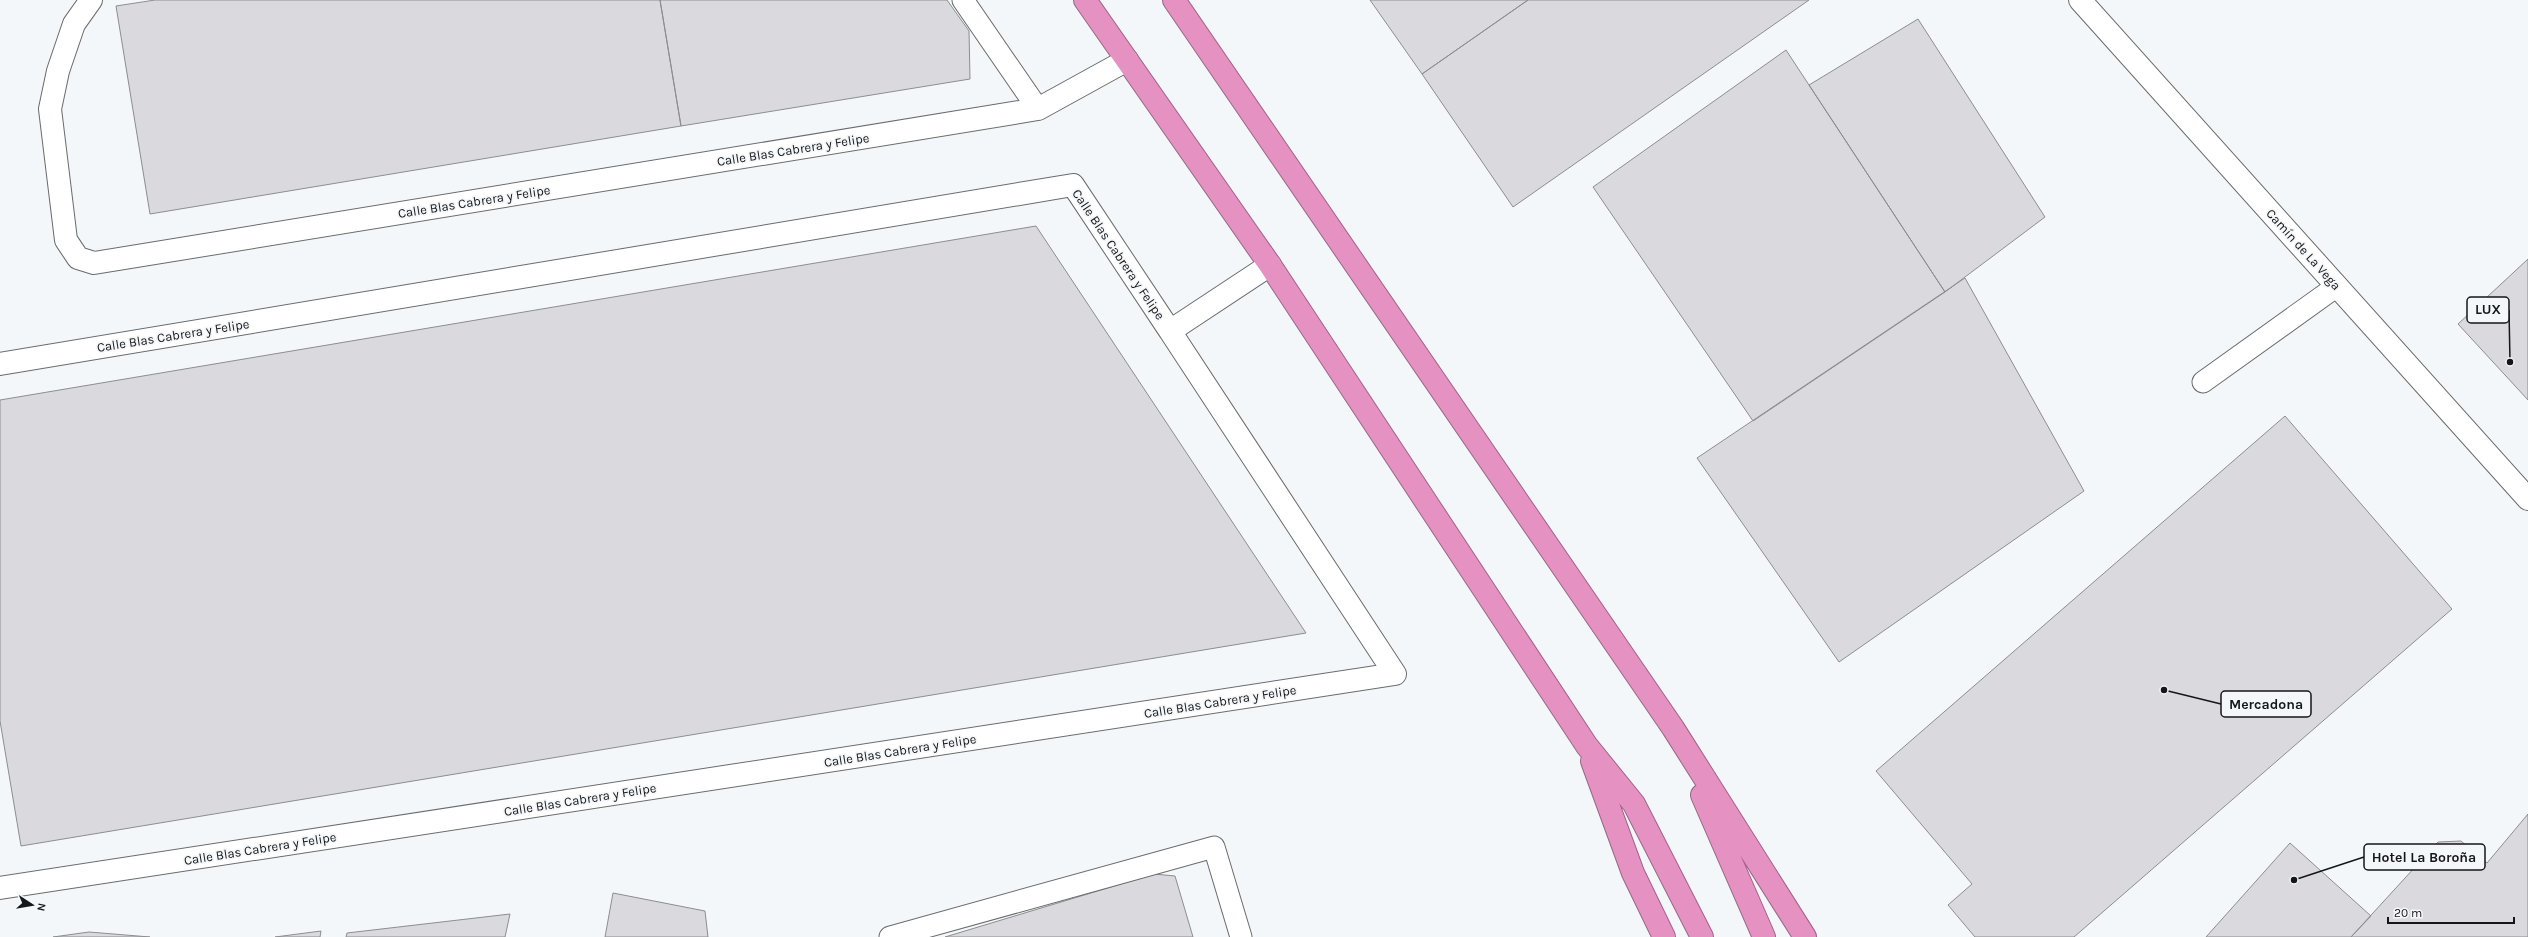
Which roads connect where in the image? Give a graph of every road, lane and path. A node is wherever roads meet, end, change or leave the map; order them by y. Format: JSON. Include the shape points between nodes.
{"nodes":[{"id":1,"x":91,"y":0,"type":"edge"},
{"id":2,"x":963,"y":0,"type":"edge"},
{"id":3,"x":1085,"y":0,"type":"edge"},
{"id":4,"x":1174,"y":0,"type":"edge"},
{"id":5,"x":2080,"y":0,"type":"edge"},
{"id":6,"x":1127,"y":60,"type":"junction"},
{"id":7,"x":1038,"y":109,"type":"junction"},
{"id":8,"x":1270,"y":265,"type":"junction"},
{"id":9,"x":2337,"y":286,"type":"junction"},
{"id":10,"x":1170,"y":331,"type":"junction"},
{"id":11,"x":0,"y":364,"type":"edge"},
{"id":12,"x":2203,"y":382,"type":"dead end"},
{"id":13,"x":2528,"y":499,"type":"edge"},
{"id":14,"x":1673,"y":728,"type":"junction"},
{"id":15,"x":1587,"y":746,"type":"junction"},
{"id":16,"x":0,"y":888,"type":"edge"},
{"id":17,"x":890,"y":937,"type":"edge"},
{"id":18,"x":1241,"y":937,"type":"edge"},
{"id":19,"x":1664,"y":937,"type":"edge"},
{"id":20,"x":1702,"y":937,"type":"edge"},
{"id":21,"x":1764,"y":937,"type":"edge"},
{"id":22,"x":1805,"y":937,"type":"edge"}],
"edges":[{"from":1,"to":7,"type":"street","name":"Calle Blas Cabrera y Felipe","via":[[74,24],[58,71],[50,109],[66,240],[78,258],[94,263]]},
{"from":2,"to":7,"type":"lane"},
{"from":3,"to":6,"type":"highway"},
{"from":4,"to":14,"type":"highway"},
{"from":5,"to":9,"type":"street","name":"Camín de La Vega"},
{"from":6,"to":7,"type":"street","name":"Calle Blas Cabrera y Felipe"},
{"from":6,"to":8,"type":"highway"},
{"from":8,"to":10,"type":"street","name":"Calle Blas Cabrera y Felipe"},
{"from":8,"to":15,"type":"highway"},
{"from":9,"to":12,"type":"lane"},
{"from":9,"to":13,"type":"street","name":"Camín de La Vega"},
{"from":10,"to":11,"type":"street","name":"Calle Blas Cabrera y Felipe","via":[[1073,185]]},
{"from":10,"to":16,"type":"street","name":"Calle Blas Cabrera y Felipe","via":[[1395,674]]},
{"from":14,"to":21,"type":"highway"},
{"from":14,"to":22,"type":"highway"},
{"from":15,"to":19,"type":"highway","via":[[1632,873]]},
{"from":15,"to":20,"type":"highway","via":[[1634,804]]},
{"from":17,"to":18,"type":"lane","via":[[1214,847]]}]}
